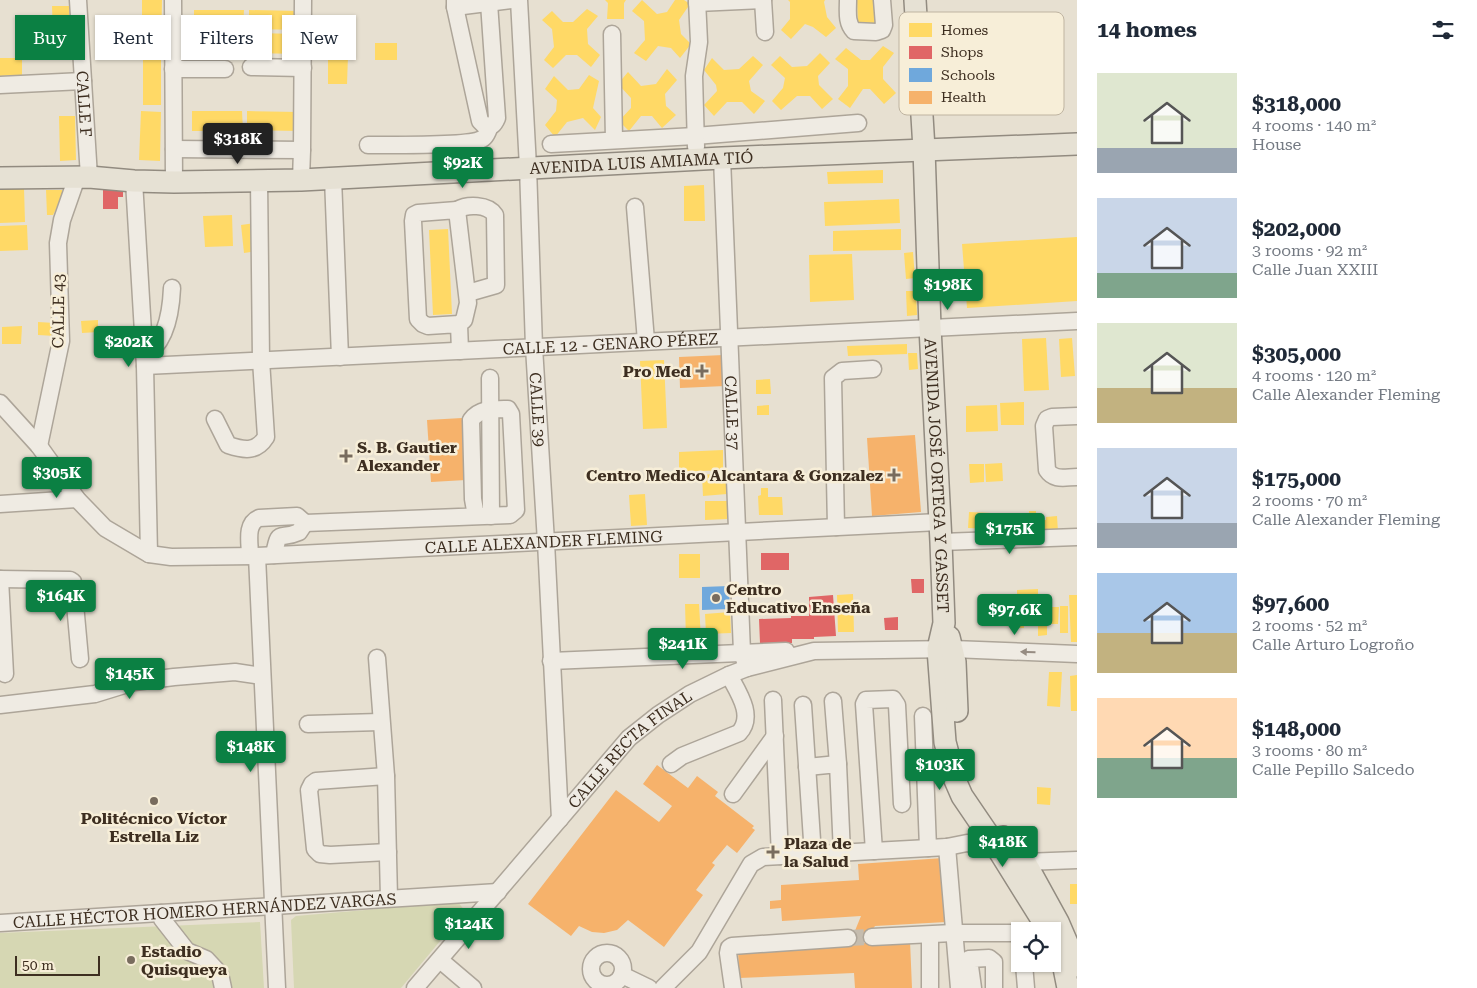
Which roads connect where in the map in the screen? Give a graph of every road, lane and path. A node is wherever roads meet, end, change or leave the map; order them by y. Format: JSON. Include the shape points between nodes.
{"nodes":[{"id":1,"x":78,"y":0,"type":"edge"},
{"id":2,"x":173,"y":0,"type":"edge"},
{"id":3,"x":302,"y":0,"type":"edge"},
{"id":4,"x":511,"y":0,"type":"edge"},
{"id":5,"x":519,"y":0,"type":"edge"},
{"id":6,"x":763,"y":0,"type":"edge"},
{"id":7,"x":848,"y":0,"type":"edge"},
{"id":8,"x":882,"y":0,"type":"edge"},
{"id":9,"x":697,"y":1,"type":"edge"},
{"id":10,"x":455,"y":3,"type":"edge"},
{"id":11,"x":489,"y":3,"type":"junction"},
{"id":12,"x":764,"y":32,"type":"dead end"},
{"id":13,"x":612,"y":34,"type":"dead end"},
{"id":14,"x":225,"y":68,"type":"dead end"},
{"id":15,"x":251,"y":68,"type":"dead end"},
{"id":16,"x":302,"y":68,"type":"junction"},
{"id":17,"x":173,"y":69,"type":"junction"},
{"id":18,"x":83,"y":82,"type":"junction"},
{"id":19,"x":0,"y":85,"type":"edge"},
{"id":20,"x":922,"y":115,"type":"edge"},
{"id":21,"x":858,"y":123,"type":"dead end"},
{"id":22,"x":490,"y":126,"type":"junction"},
{"id":23,"x":695,"y":136,"type":"junction"},
{"id":24,"x":614,"y":140,"type":"junction"},
{"id":25,"x":552,"y":144,"type":"dead end"},
{"id":26,"x":1077,"y":144,"type":"edge"},
{"id":27,"x":368,"y":145,"type":"dead end"},
{"id":28,"x":174,"y":149,"type":"junction"},
{"id":29,"x":924,"y":149,"type":"junction"},
{"id":30,"x":302,"y":150,"type":"junction"},
{"id":31,"x":722,"y":158,"type":"junction"},
{"id":32,"x":697,"y":159,"type":"junction"},
{"id":33,"x":528,"y":167,"type":"junction"},
{"id":34,"x":83,"y":177,"type":"junction"},
{"id":35,"x":0,"y":178,"type":"edge"},
{"id":36,"x":333,"y":178,"type":"junction"},
{"id":37,"x":259,"y":180,"type":"junction"},
{"id":38,"x":300,"y":180,"type":"junction"},
{"id":39,"x":134,"y":181,"type":"junction"},
{"id":40,"x":174,"y":182,"type":"junction"},
{"id":41,"x":635,"y":207,"type":"dead end"},
{"id":42,"x":457,"y":210,"type":"junction"},
{"id":43,"x":172,"y":288,"type":"dead end"},
{"id":44,"x":468,"y":293,"type":"junction"},
{"id":45,"x":1077,"y":321,"type":"edge"},
{"id":46,"x":458,"y":324,"type":"junction"},
{"id":47,"x":930,"y":328,"type":"junction"},
{"id":48,"x":730,"y":338,"type":"junction"},
{"id":49,"x":646,"y":341,"type":"junction"},
{"id":50,"x":534,"y":348,"type":"junction"},
{"id":51,"x":460,"y":351,"type":"junction"},
{"id":52,"x":340,"y":357,"type":"junction"},
{"id":53,"x":144,"y":360,"type":"junction"},
{"id":54,"x":261,"y":360,"type":"junction"},
{"id":55,"x":873,"y":369,"type":"dead end"},
{"id":56,"x":490,"y":378,"type":"dead end"},
{"id":57,"x":0,"y":403,"type":"edge"},
{"id":58,"x":490,"y":409,"type":"junction"},
{"id":59,"x":1077,"y":416,"type":"edge"},
{"id":60,"x":215,"y":419,"type":"dead end"},
{"id":61,"x":39,"y":446,"type":"junction"},
{"id":62,"x":1077,"y":476,"type":"edge"},
{"id":63,"x":77,"y":499,"type":"junction"},
{"id":64,"x":0,"y":504,"type":"edge"},
{"id":65,"x":484,"y":516,"type":"junction"},
{"id":66,"x":305,"y":523,"type":"junction"},
{"id":67,"x":836,"y":527,"type":"junction"},
{"id":68,"x":737,"y":532,"type":"junction"},
{"id":69,"x":940,"y":532,"type":"junction"},
{"id":70,"x":1077,"y":537,"type":"edge"},
{"id":71,"x":546,"y":542,"type":"junction"},
{"id":72,"x":149,"y":554,"type":"junction"},
{"id":73,"x":274,"y":555,"type":"junction"},
{"id":74,"x":254,"y":556,"type":"junction"},
{"id":75,"x":0,"y":579,"type":"edge"},
{"id":76,"x":946,"y":649,"type":"junction"},
{"id":77,"x":814,"y":651,"type":"junction"},
{"id":78,"x":742,"y":652,"type":"junction"},
{"id":79,"x":1077,"y":654,"type":"edge"},
{"id":80,"x":377,"y":658,"type":"dead end"},
{"id":81,"x":80,"y":659,"type":"dead end"},
{"id":82,"x":551,"y":661,"type":"junction"},
{"id":83,"x":747,"y":668,"type":"junction"},
{"id":84,"x":5,"y":674,"type":"dead end"},
{"id":85,"x":729,"y":675,"type":"junction"},
{"id":86,"x":262,"y":676,"type":"junction"},
{"id":87,"x":773,"y":700,"type":"dead end"},
{"id":88,"x":833,"y":701,"type":"dead end"},
{"id":89,"x":803,"y":705,"type":"dead end"},
{"id":90,"x":0,"y":706,"type":"edge"},
{"id":91,"x":923,"y":716,"type":"dead end"},
{"id":92,"x":380,"y":722,"type":"junction"},
{"id":93,"x":308,"y":724,"type":"dead end"},
{"id":94,"x":775,"y":736,"type":"junction"},
{"id":95,"x":925,"y":757,"type":"junction"},
{"id":96,"x":900,"y":760,"type":"junction"},
{"id":97,"x":671,"y":764,"type":"dead end"},
{"id":98,"x":838,"y":764,"type":"junction"},
{"id":99,"x":807,"y":767,"type":"junction"},
{"id":100,"x":386,"y":776,"type":"junction"},
{"id":101,"x":733,"y":794,"type":"dead end"},
{"id":102,"x":902,"y":804,"type":"dead end"},
{"id":103,"x":560,"y":820,"type":"junction"},
{"id":104,"x":812,"y":840,"type":"dead end"},
{"id":105,"x":996,"y":846,"type":"junction"},
{"id":106,"x":946,"y":847,"type":"junction"},
{"id":107,"x":928,"y":848,"type":"junction"},
{"id":108,"x":874,"y":850,"type":"junction"},
{"id":109,"x":388,"y":852,"type":"junction"},
{"id":110,"x":842,"y":853,"type":"junction"},
{"id":111,"x":780,"y":856,"type":"junction"},
{"id":112,"x":1077,"y":860,"type":"edge"},
{"id":113,"x":1025,"y":862,"type":"junction"},
{"id":114,"x":498,"y":892,"type":"junction"},
{"id":115,"x":389,"y":898,"type":"junction"},
{"id":116,"x":273,"y":905,"type":"junction"},
{"id":117,"x":161,"y":913,"type":"junction"},
{"id":118,"x":1043,"y":922,"type":"edge"},
{"id":119,"x":0,"y":923,"type":"edge"},
{"id":120,"x":954,"y":933,"type":"junction"},
{"id":121,"x":1011,"y":933,"type":"edge"},
{"id":122,"x":930,"y":935,"type":"junction"},
{"id":123,"x":872,"y":937,"type":"tunnel mouth"},
{"id":124,"x":848,"y":938,"type":"tunnel mouth"},
{"id":125,"x":1061,"y":959,"type":"edge"},
{"id":126,"x":440,"y":960,"type":"junction"},
{"id":127,"x":1077,"y":966,"type":"edge"},
{"id":128,"x":1025,"y":972,"type":"edge"},
{"id":129,"x":622,"y":975,"type":"dead end"},
{"id":130,"x":471,"y":987,"type":"edge"},
{"id":131,"x":223,"y":988,"type":"edge"},
{"id":132,"x":278,"y":988,"type":"edge"},
{"id":133,"x":415,"y":988,"type":"edge"},
{"id":134,"x":649,"y":988,"type":"edge"},
{"id":135,"x":663,"y":988,"type":"edge"},
{"id":136,"x":733,"y":988,"type":"edge"},
{"id":137,"x":930,"y":988,"type":"edge"},
{"id":138,"x":959,"y":988,"type":"edge"},
{"id":139,"x":973,"y":988,"type":"edge"},
{"id":140,"x":994,"y":988,"type":"edge"},
{"id":141,"x":1026,"y":988,"type":"edge"},
{"id":142,"x":1068,"y":988,"type":"edge"}],
"edges":[{"from":1,"to":18,"type":"street","name":"CALLE F"},
{"from":2,"to":17,"type":"street"},
{"from":3,"to":16,"type":"street"},
{"from":4,"to":11,"type":"street"},
{"from":5,"to":33,"type":"street","name":"CALLE 39"},
{"from":6,"to":9,"type":"street"},
{"from":6,"to":12,"type":"street"},
{"from":7,"to":8,"type":"street","via":[[848,23],[852,30],[876,32],[884,25]]},
{"from":9,"to":23,"type":"street","via":[[699,42],[694,76]]},
{"from":10,"to":11,"type":"street"},
{"from":10,"to":22,"type":"street","via":[[480,121]]},
{"from":11,"to":22,"type":"street","via":[[497,118]]},
{"from":13,"to":24,"type":"street"},
{"from":14,"to":17,"type":"street"},
{"from":15,"to":16,"type":"street"},
{"from":16,"to":30,"type":"street"},
{"from":17,"to":28,"type":"street"},
{"from":18,"to":19,"type":"street"},
{"from":18,"to":34,"type":"street","name":"CALLE F"},
{"from":20,"to":29,"type":"main road","name":"AVENIDA JOSÉ ORTEGA Y GASSET"},
{"from":21,"to":23,"type":"street"},
{"from":22,"to":27,"type":"street","via":[[481,140]]},
{"from":23,"to":24,"type":"street"},
{"from":23,"to":32,"type":"street"},
{"from":24,"to":25,"type":"street"},
{"from":26,"to":29,"type":"main road","name":"AVENIDA LUIS AMIAMA TIÓ"},
{"from":28,"to":30,"type":"street"},
{"from":28,"to":40,"type":"street"},
{"from":29,"to":31,"type":"main road","name":"AVENIDA LUIS AMIAMA TIÓ"},
{"from":29,"to":47,"type":"main road","name":"AVENIDA JOSÉ ORTEGA Y GASSET"},
{"from":30,"to":38,"type":"street"},
{"from":31,"to":32,"type":"main road","name":"AVENIDA LUIS AMIAMA TIÓ"},
{"from":31,"to":48,"type":"street","name":"CALLE 37"},
{"from":32,"to":33,"type":"main road","name":"AVENIDA LUIS AMIAMA TIÓ"},
{"from":33,"to":36,"type":"main road","name":"AVENIDA LUIS AMIAMA TIÓ"},
{"from":33,"to":50,"type":"street","name":"CALLE 39"},
{"from":34,"to":35,"type":"main road","name":"AVENIDA LUIS AMIAMA TIÓ"},
{"from":34,"to":39,"type":"main road","name":"AVENIDA LUIS AMIAMA TIÓ"},
{"from":34,"to":61,"type":"street","name":"CALLE 43","via":[[62,220],[58,243],[61,340]]},
{"from":36,"to":38,"type":"main road","name":"AVENIDA LUIS AMIAMA TIÓ"},
{"from":36,"to":52,"type":"street"},
{"from":37,"to":38,"type":"main road","name":"AVENIDA LUIS AMIAMA TIÓ"},
{"from":37,"to":40,"type":"main road","name":"AVENIDA LUIS AMIAMA TIÓ"},
{"from":37,"to":54,"type":"street"},
{"from":39,"to":40,"type":"main road","name":"AVENIDA LUIS AMIAMA TIÓ"},
{"from":39,"to":53,"type":"street"},
{"from":41,"to":49,"type":"street"},
{"from":42,"to":44,"type":"street"},
{"from":42,"to":44,"type":"street","via":[[466,206],[485,208],[495,216],[496,284]]},
{"from":42,"to":46,"type":"street","via":[[418,213],[413,221],[418,319],[428,326]]},
{"from":43,"to":53,"type":"street","via":[[171,305],[163,331]]},
{"from":44,"to":46,"type":"street","via":[[464,320]]},
{"from":45,"to":47,"type":"street","name":"CALLE 12 - GENARO PÉREZ"},
{"from":46,"to":51,"type":"street"},
{"from":47,"to":48,"type":"street","name":"CALLE 12 - GENARO PÉREZ"},
{"from":47,"to":69,"type":"main road","name":"AVENIDA JOSÉ ORTEGA Y GASSET"},
{"from":48,"to":49,"type":"street","name":"CALLE 12 - GENARO PÉREZ"},
{"from":48,"to":68,"type":"street","name":"CALLE 37"},
{"from":49,"to":50,"type":"street","name":"CALLE 12 - GENARO PÉREZ"},
{"from":50,"to":51,"type":"street","name":"CALLE 12 - GENARO PÉREZ"},
{"from":50,"to":71,"type":"street","name":"CALLE 39"},
{"from":51,"to":52,"type":"street","name":"CALLE 12 - GENARO PÉREZ"},
{"from":52,"to":54,"type":"street","name":"CALLE 12 - GENARO PÉREZ"},
{"from":53,"to":54,"type":"street","name":"CALLE 12 - GENARO PÉREZ"},
{"from":53,"to":72,"type":"street"},
{"from":54,"to":60,"type":"street","via":[[266,437],[262,444],[242,449],[228,445]]},
{"from":55,"to":67,"type":"street","via":[[842,371],[833,378]]},
{"from":56,"to":58,"type":"street"},
{"from":57,"to":61,"type":"street"},
{"from":58,"to":65,"type":"street","via":[[470,420],[473,499]]},
{"from":58,"to":65,"type":"street","via":[[508,409],[511,414],[516,510],[510,515]]},
{"from":59,"to":62,"type":"street","via":[[1052,417],[1044,426],[1050,475],[1056,478]]},
{"from":61,"to":63,"type":"street"},
{"from":63,"to":64,"type":"street"},
{"from":63,"to":72,"type":"street","via":[[104,528]]},
{"from":65,"to":66,"type":"street"},
{"from":66,"to":73,"type":"street","via":[[299,532],[277,538]]},
{"from":66,"to":74,"type":"street","via":[[297,516],[254,520],[250,526]]},
{"from":67,"to":68,"type":"street","name":"CALLE ALEXANDER FLEMING"},
{"from":67,"to":69,"type":"street","name":"CALLE ALEXANDER FLEMING"},
{"from":68,"to":71,"type":"street","name":"CALLE ALEXANDER FLEMING"},
{"from":68,"to":78,"type":"street","name":"CALLE 37"},
{"from":69,"to":70,"type":"street","name":"CALLE ALEXANDER FLEMING"},
{"from":69,"to":76,"type":"main road","name":"AVENIDA JOSÉ ORTEGA Y GASSET"},
{"from":71,"to":73,"type":"street","name":"CALLE ALEXANDER FLEMING"},
{"from":71,"to":82,"type":"street","name":"CALLE 39"},
{"from":72,"to":74,"type":"street","name":"CALLE ALEXANDER FLEMING","via":[[171,557]]},
{"from":73,"to":74,"type":"street","name":"CALLE ALEXANDER FLEMING"},
{"from":74,"to":86,"type":"street"},
{"from":75,"to":81,"type":"street","via":[[73,582]]},
{"from":75,"to":84,"type":"street"},
{"from":76,"to":77,"type":"street","name":"CALLE RECTA FINAL"},
{"from":79,"to":76,"type":"street","name":"CALLE RECTA FINAL","one_way":true},
{"from":76,"to":105,"type":"main road","name":"AVENIDA JOSÉ ORTEGA Y GASSET","via":[[945,742],[954,780],[970,810]]},
{"from":76,"to":113,"type":"main road","name":"AVENIDA JOSÉ ORTEGA Y GASSET","via":[[959,746],[970,784],[986,815]]},
{"from":77,"to":78,"type":"street"},
{"from":77,"to":83,"type":"street","name":"CALLE RECTA FINAL"},
{"from":78,"to":82,"type":"street"},
{"from":78,"to":83,"type":"street","name":"CALLE 37"},
{"from":80,"to":92,"type":"street"},
{"from":82,"to":103,"type":"street","name":"CALLE 39"},
{"from":83,"to":85,"type":"street","name":"CALLE RECTA FINAL"},
{"from":85,"to":97,"type":"street","via":[[746,712],[744,728]]},
{"from":85,"to":103,"type":"street","name":"CALLE RECTA FINAL","via":[[690,694],[629,738]]},
{"from":86,"to":90,"type":"street","via":[[235,672],[174,677],[134,682],[95,694]]},
{"from":86,"to":116,"type":"street"},
{"from":87,"to":94,"type":"street"},
{"from":88,"to":98,"type":"street"},
{"from":89,"to":99,"type":"street"},
{"from":91,"to":95,"type":"street"},
{"from":92,"to":93,"type":"street"},
{"from":92,"to":100,"type":"street"},
{"from":94,"to":101,"type":"street"},
{"from":94,"to":111,"type":"street"},
{"from":95,"to":96,"type":"street"},
{"from":95,"to":107,"type":"street"},
{"from":96,"to":102,"type":"street"},
{"from":96,"to":108,"type":"street","via":[[898,704],[893,699],[866,700]]},
{"from":98,"to":99,"type":"street"},
{"from":98,"to":110,"type":"street"},
{"from":99,"to":104,"type":"street"},
{"from":100,"to":109,"type":"street"},
{"from":100,"to":109,"type":"street","via":[[316,781],[309,790],[316,849],[320,854]]},
{"from":103,"to":114,"type":"street","name":"CALLE RECTA FINAL"},
{"from":105,"to":106,"type":"street","via":[[967,843]]},
{"from":105,"to":113,"type":"street"},
{"from":105,"to":118,"type":"main road","name":"AVENIDA JOSÉ ORTEGA Y GASSET"},
{"from":106,"to":107,"type":"street"},
{"from":106,"to":120,"type":"street"},
{"from":107,"to":108,"type":"street"},
{"from":108,"to":110,"type":"street"},
{"from":109,"to":115,"type":"street"},
{"from":110,"to":111,"type":"street"},
{"from":111,"to":135,"type":"street","via":[[763,857],[751,864],[700,952]]},
{"from":112,"to":113,"type":"street"},
{"from":113,"to":127,"type":"main road","name":"AVENIDA JOSÉ ORTEGA Y GASSET","via":[[1058,922]]},
{"from":114,"to":115,"type":"street","name":"CALLE HÉCTOR HOMERO HERNÁNDEZ VARGAS"},
{"from":114,"to":126,"type":"street","name":"CALLE RECTA FINAL"},
{"from":115,"to":116,"type":"street","name":"CALLE HÉCTOR HOMERO HERNÁNDEZ VARGAS"},
{"from":116,"to":117,"type":"street","name":"CALLE HÉCTOR HOMERO HERNÁNDEZ VARGAS"},
{"from":116,"to":132,"type":"street"},
{"from":117,"to":119,"type":"street","name":"CALLE HÉCTOR HOMERO HERNÁNDEZ VARGAS"},
{"from":117,"to":131,"type":"street","via":[[162,919],[187,951],[206,959],[220,974]]},
{"from":120,"to":121,"type":"street"},
{"from":120,"to":122,"type":"street"},
{"from":120,"to":138,"type":"street"},
{"from":122,"to":123,"type":"street"},
{"from":122,"to":137,"type":"street"},
{"from":124,"to":136,"type":"street","via":[[732,946],[728,953]]},
{"from":125,"to":142,"type":"main road"},
{"from":126,"to":130,"type":"street"},
{"from":126,"to":133,"type":"street","name":"CALLE RECTA FINAL"},
{"from":128,"to":141,"type":"street"},
{"from":129,"to":134,"type":"street"},
{"from":139,"to":140,"type":"street","via":[[969,959],[989,958],[994,962]]}]}
